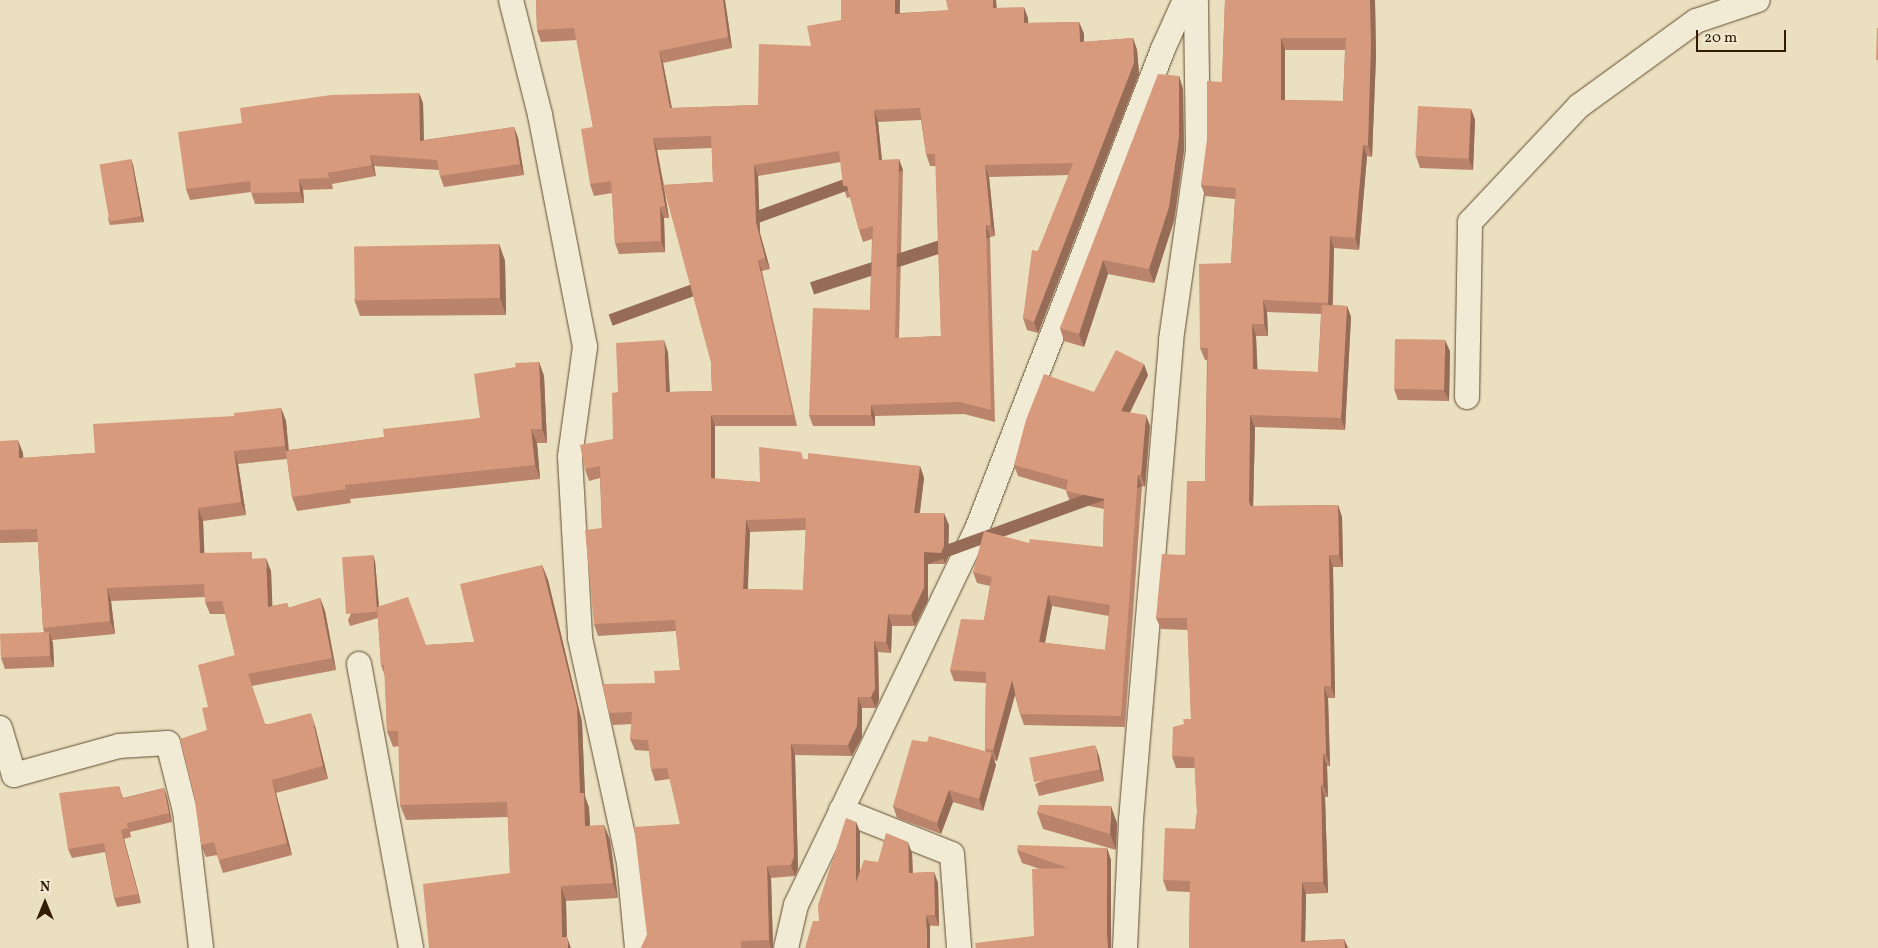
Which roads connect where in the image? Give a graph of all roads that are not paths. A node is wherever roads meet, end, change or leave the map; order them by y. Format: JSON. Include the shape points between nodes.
{"nodes":[{"id":1,"x":511,"y":0,"type":"edge"},
{"id":2,"x":1185,"y":0,"type":"edge"},
{"id":3,"x":1196,"y":0,"type":"edge"},
{"id":4,"x":1758,"y":0,"type":"edge"},
{"id":5,"x":1467,"y":397,"type":"dead end"},
{"id":6,"x":359,"y":664,"type":"dead end"},
{"id":7,"x":0,"y":728,"type":"edge"},
{"id":8,"x":842,"y":810,"type":"junction"},
{"id":9,"x":201,"y":948,"type":"edge"},
{"id":10,"x":411,"y":948,"type":"edge"},
{"id":11,"x":637,"y":948,"type":"edge"},
{"id":12,"x":786,"y":948,"type":"edge"},
{"id":13,"x":959,"y":948,"type":"edge"},
{"id":14,"x":1125,"y":948,"type":"edge"}],
"edges":[{"from":1,"to":11,"type":"street","via":[[540,116],[585,347],[570,456],[580,638],[629,863]]},
{"from":2,"to":8,"type":"street","via":[[1163,49],[977,529]]},
{"from":3,"to":14,"type":"street","via":[[1198,151],[1171,340],[1131,820]]},
{"from":4,"to":5,"type":"street","via":[[1696,21],[1579,106],[1470,222]]},
{"from":6,"to":10,"type":"street"},
{"from":7,"to":9,"type":"street","via":[[14,775],[119,746],[168,742],[185,811]]},
{"from":8,"to":12,"type":"street","via":[[796,905]]},
{"from":8,"to":13,"type":"street","via":[[952,854]]}]}
